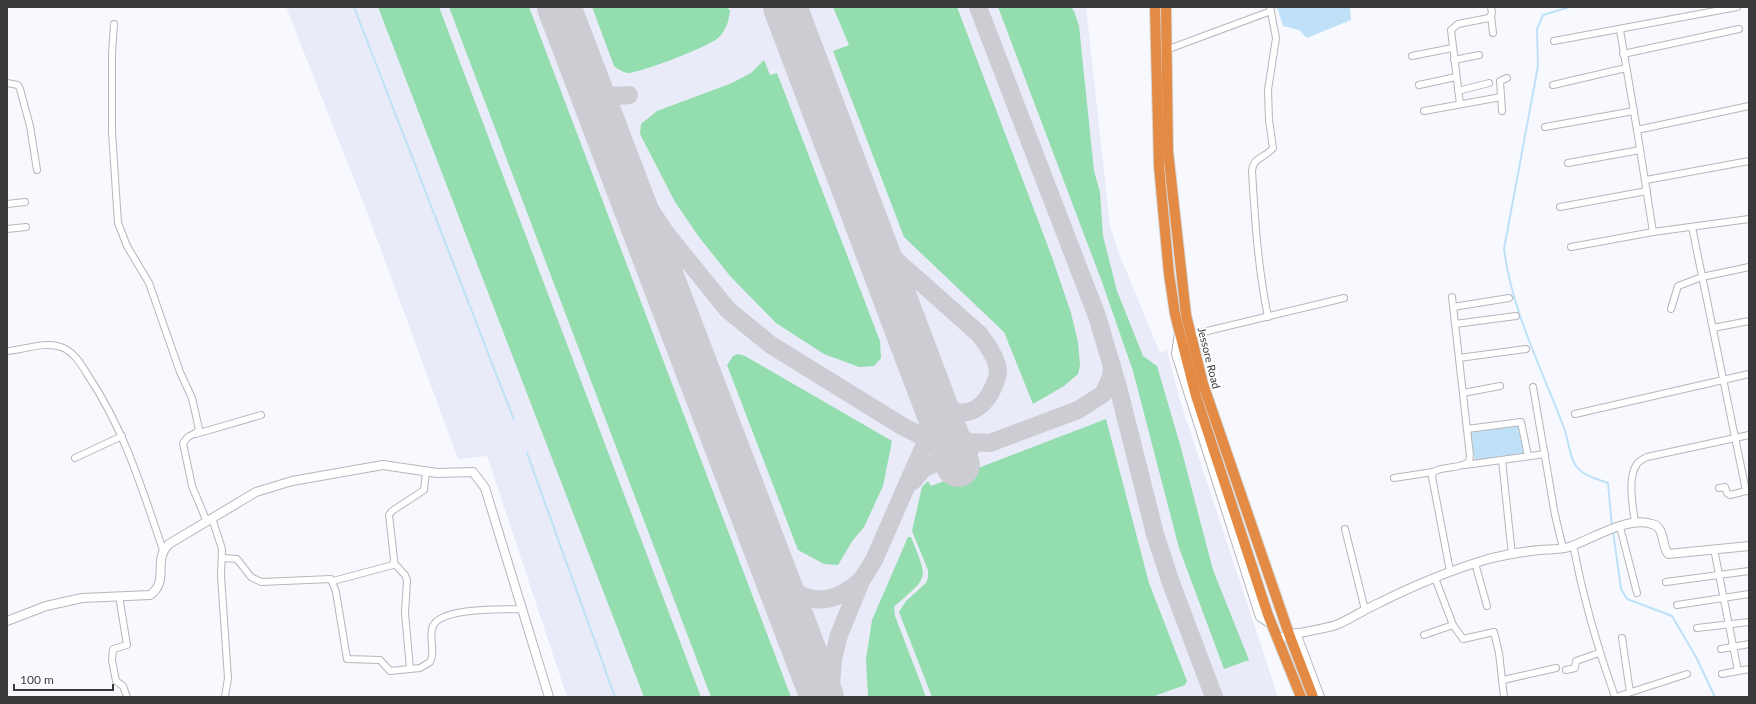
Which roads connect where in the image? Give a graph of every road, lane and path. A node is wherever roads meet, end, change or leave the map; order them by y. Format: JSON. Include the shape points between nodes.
{"nodes":[{"id":1,"x":1155,"y":7,"type":"edge"},
{"id":2,"x":1166,"y":7,"type":"edge"},
{"id":3,"x":1491,"y":7,"type":"edge"},
{"id":4,"x":1737,"y":7,"type":"edge"},
{"id":5,"x":1271,"y":9,"type":"edge"},
{"id":6,"x":1491,"y":16,"type":"junction"},
{"id":7,"x":114,"y":24,"type":"dead end"},
{"id":8,"x":1739,"y":29,"type":"dead end"},
{"id":9,"x":1620,"y":30,"type":"junction"},
{"id":10,"x":1493,"y":33,"type":"dead end"},
{"id":11,"x":1554,"y":41,"type":"dead end"},
{"id":12,"x":1452,"y":48,"type":"junction"},
{"id":13,"x":1166,"y":50,"type":"junction"},
{"id":14,"x":1623,"y":54,"type":"junction"},
{"id":15,"x":1479,"y":55,"type":"dead end"},
{"id":16,"x":1412,"y":56,"type":"dead end"},
{"id":17,"x":1454,"y":60,"type":"junction"},
{"id":18,"x":1626,"y":68,"type":"junction"},
{"id":19,"x":1456,"y":77,"type":"junction"},
{"id":20,"x":1507,"y":78,"type":"dead end"},
{"id":21,"x":7,"y":83,"type":"edge"},
{"id":22,"x":1489,"y":83,"type":"dead end"},
{"id":23,"x":1419,"y":85,"type":"dead end"},
{"id":24,"x":1553,"y":85,"type":"dead end"},
{"id":25,"x":1458,"y":91,"type":"junction"},
{"id":26,"x":1501,"y":97,"type":"junction"},
{"id":27,"x":1460,"y":104,"type":"junction"},
{"id":28,"x":1749,"y":106,"type":"edge"},
{"id":29,"x":1502,"y":111,"type":"dead end"},
{"id":30,"x":1634,"y":111,"type":"junction"},
{"id":31,"x":1424,"y":112,"type":"dead end"},
{"id":32,"x":1545,"y":127,"type":"dead end"},
{"id":33,"x":1637,"y":130,"type":"junction"},
{"id":34,"x":1640,"y":150,"type":"junction"},
{"id":35,"x":1749,"y":161,"type":"edge"},
{"id":36,"x":1568,"y":164,"type":"dead end"},
{"id":37,"x":37,"y":170,"type":"dead end"},
{"id":38,"x":1646,"y":180,"type":"junction"},
{"id":39,"x":1647,"y":191,"type":"junction"},
{"id":40,"x":24,"y":202,"type":"dead end"},
{"id":41,"x":7,"y":204,"type":"edge"},
{"id":42,"x":1560,"y":207,"type":"dead end"},
{"id":43,"x":1749,"y":219,"type":"edge"},
{"id":44,"x":26,"y":227,"type":"dead end"},
{"id":45,"x":1692,"y":227,"type":"junction"},
{"id":46,"x":7,"y":229,"type":"edge"},
{"id":47,"x":1653,"y":232,"type":"junction"},
{"id":48,"x":1571,"y":247,"type":"dead end"},
{"id":49,"x":1749,"y":267,"type":"edge"},
{"id":50,"x":1702,"y":277,"type":"junction"},
{"id":51,"x":1452,"y":297,"type":"dead end"},
{"id":52,"x":1344,"y":298,"type":"dead end"},
{"id":53,"x":1509,"y":298,"type":"dead end"},
{"id":54,"x":1453,"y":307,"type":"junction"},
{"id":55,"x":1671,"y":310,"type":"dead end"},
{"id":56,"x":1516,"y":316,"type":"dead end"},
{"id":57,"x":1268,"y":317,"type":"junction"},
{"id":58,"x":1749,"y":320,"type":"edge"},
{"id":59,"x":1455,"y":324,"type":"junction"},
{"id":60,"x":1713,"y":328,"type":"junction"},
{"id":61,"x":1191,"y":335,"type":"junction"},
{"id":62,"x":1526,"y":349,"type":"dead end"},
{"id":63,"x":7,"y":351,"type":"edge"},
{"id":64,"x":1459,"y":358,"type":"junction"},
{"id":65,"x":1749,"y":374,"type":"edge"},
{"id":66,"x":1724,"y":379,"type":"junction"},
{"id":67,"x":1500,"y":386,"type":"dead end"},
{"id":68,"x":1533,"y":386,"type":"dead end"},
{"id":69,"x":1463,"y":393,"type":"junction"},
{"id":70,"x":1575,"y":414,"type":"dead end"},
{"id":71,"x":261,"y":415,"type":"dead end"},
{"id":72,"x":1467,"y":428,"type":"junction"},
{"id":73,"x":196,"y":434,"type":"junction"},
{"id":74,"x":1749,"y":435,"type":"edge"},
{"id":75,"x":122,"y":436,"type":"junction"},
{"id":76,"x":1736,"y":438,"type":"junction"},
{"id":77,"x":1544,"y":454,"type":"junction"},
{"id":78,"x":1528,"y":456,"type":"junction"},
{"id":79,"x":75,"y":458,"type":"dead end"},
{"id":80,"x":1502,"y":460,"type":"junction"},
{"id":81,"x":1464,"y":465,"type":"junction"},
{"id":82,"x":426,"y":471,"type":"junction"},
{"id":83,"x":1433,"y":472,"type":"junction"},
{"id":84,"x":1394,"y":478,"type":"dead end"},
{"id":85,"x":1719,"y":488,"type":"dead end"},
{"id":86,"x":1748,"y":491,"type":"edge"},
{"id":87,"x":210,"y":520,"type":"junction"},
{"id":88,"x":1635,"y":523,"type":"junction"},
{"id":89,"x":1615,"y":528,"type":"junction"},
{"id":90,"x":1345,"y":529,"type":"dead end"},
{"id":91,"x":1574,"y":545,"type":"junction"},
{"id":92,"x":1749,"y":546,"type":"edge"},
{"id":93,"x":1563,"y":548,"type":"junction"},
{"id":94,"x":1714,"y":549,"type":"junction"},
{"id":95,"x":163,"y":550,"type":"junction"},
{"id":96,"x":1512,"y":555,"type":"junction"},
{"id":97,"x":222,"y":558,"type":"junction"},
{"id":98,"x":394,"y":563,"type":"junction"},
{"id":99,"x":1475,"y":563,"type":"junction"},
{"id":100,"x":1450,"y":571,"type":"junction"},
{"id":101,"x":1749,"y":571,"type":"edge"},
{"id":102,"x":1719,"y":576,"type":"junction"},
{"id":103,"x":1435,"y":578,"type":"junction"},
{"id":104,"x":333,"y":581,"type":"junction"},
{"id":105,"x":1666,"y":582,"type":"dead end"},
{"id":106,"x":1637,"y":593,"type":"dead end"},
{"id":107,"x":1749,"y":594,"type":"edge"},
{"id":108,"x":119,"y":596,"type":"junction"},
{"id":109,"x":1724,"y":598,"type":"junction"},
{"id":110,"x":1677,"y":605,"type":"dead end"},
{"id":111,"x":1487,"y":606,"type":"dead end"},
{"id":112,"x":521,"y":609,"type":"junction"},
{"id":113,"x":1365,"y":610,"type":"junction"},
{"id":114,"x":7,"y":621,"type":"edge"},
{"id":115,"x":1749,"y":622,"type":"edge"},
{"id":116,"x":1727,"y":624,"type":"junction"},
{"id":117,"x":1453,"y":626,"type":"junction"},
{"id":118,"x":1697,"y":628,"type":"dead end"},
{"id":119,"x":1292,"y":634,"type":"junction"},
{"id":120,"x":1424,"y":635,"type":"dead end"},
{"id":121,"x":1622,"y":638,"type":"dead end"},
{"id":122,"x":1277,"y":639,"type":"junction"},
{"id":123,"x":1749,"y":644,"type":"edge"},
{"id":124,"x":1733,"y":647,"type":"junction"},
{"id":125,"x":1720,"y":649,"type":"dead end"},
{"id":126,"x":1599,"y":653,"type":"junction"},
{"id":127,"x":1556,"y":668,"type":"dead end"},
{"id":128,"x":410,"y":669,"type":"junction"},
{"id":129,"x":1749,"y":669,"type":"edge"},
{"id":130,"x":1566,"y":670,"type":"dead end"},
{"id":131,"x":1738,"y":671,"type":"junction"},
{"id":132,"x":1687,"y":674,"type":"dead end"},
{"id":133,"x":1722,"y":674,"type":"dead end"},
{"id":134,"x":1503,"y":680,"type":"junction"},
{"id":135,"x":1630,"y":692,"type":"junction"},
{"id":136,"x":126,"y":697,"type":"edge"},
{"id":137,"x":225,"y":697,"type":"edge"},
{"id":138,"x":549,"y":697,"type":"edge"},
{"id":139,"x":1301,"y":697,"type":"edge"},
{"id":140,"x":1313,"y":697,"type":"edge"},
{"id":141,"x":1320,"y":697,"type":"edge"},
{"id":142,"x":1504,"y":697,"type":"edge"},
{"id":143,"x":1616,"y":697,"type":"edge"}],
"edges":[{"from":1,"to":122,"type":"highway","via":[[1160,173],[1169,274],[1179,330],[1196,396]]},
{"from":2,"to":13,"type":"highway","name":"Jessore Road"},
{"from":3,"to":6,"type":"street"},
{"from":4,"to":9,"type":"street"},
{"from":5,"to":13,"type":"street"},
{"from":5,"to":57,"type":"street","via":[[1276,38],[1268,90],[1272,148],[1268,154],[1252,164],[1258,264]]},
{"from":6,"to":10,"type":"street"},
{"from":6,"to":12,"type":"street","via":[[1452,27]]},
{"from":7,"to":73,"type":"street","via":[[112,132],[118,223],[127,246],[149,283],[180,372],[192,398],[199,429]]},
{"from":8,"to":14,"type":"street"},
{"from":9,"to":11,"type":"street"},
{"from":9,"to":14,"type":"street"},
{"from":12,"to":16,"type":"street"},
{"from":12,"to":17,"type":"street"},
{"from":13,"to":61,"type":"highway","name":"Jessore Road","via":[[1168,151],[1181,281]]},
{"from":14,"to":18,"type":"street"},
{"from":15,"to":17,"type":"street"},
{"from":17,"to":19,"type":"street"},
{"from":18,"to":24,"type":"street"},
{"from":18,"to":30,"type":"street"},
{"from":19,"to":23,"type":"street"},
{"from":19,"to":25,"type":"street"},
{"from":20,"to":26,"type":"street","via":[[1500,81]]},
{"from":21,"to":37,"type":"street","via":[[18,85],[20,89],[30,126]]},
{"from":22,"to":25,"type":"street"},
{"from":25,"to":27,"type":"street"},
{"from":26,"to":27,"type":"street"},
{"from":26,"to":29,"type":"street"},
{"from":27,"to":31,"type":"street"},
{"from":28,"to":33,"type":"street"},
{"from":30,"to":32,"type":"street"},
{"from":30,"to":33,"type":"street"},
{"from":33,"to":34,"type":"street"},
{"from":34,"to":36,"type":"street"},
{"from":34,"to":38,"type":"street"},
{"from":35,"to":38,"type":"street"},
{"from":38,"to":39,"type":"street"},
{"from":39,"to":42,"type":"street"},
{"from":39,"to":47,"type":"street"},
{"from":40,"to":41,"type":"street"},
{"from":43,"to":45,"type":"street"},
{"from":44,"to":46,"type":"street"},
{"from":45,"to":47,"type":"street"},
{"from":45,"to":50,"type":"street"},
{"from":47,"to":48,"type":"street"},
{"from":49,"to":50,"type":"street"},
{"from":50,"to":55,"type":"street","via":[[1678,286]]},
{"from":50,"to":60,"type":"street"},
{"from":51,"to":54,"type":"street"},
{"from":52,"to":57,"type":"street"},
{"from":53,"to":54,"type":"street"},
{"from":54,"to":59,"type":"street"},
{"from":56,"to":59,"type":"street"},
{"from":57,"to":61,"type":"street"},
{"from":58,"to":60,"type":"street"},
{"from":59,"to":64,"type":"street"},
{"from":60,"to":66,"type":"street"},
{"from":61,"to":119,"type":"highway","name":"Jessore Road","via":[[1202,384]]},
{"from":62,"to":64,"type":"street"},
{"from":63,"to":75,"type":"street","via":[[49,345],[70,352],[95,387]]},
{"from":64,"to":69,"type":"street"},
{"from":65,"to":66,"type":"street"},
{"from":66,"to":70,"type":"street"},
{"from":66,"to":76,"type":"street"},
{"from":67,"to":69,"type":"street"},
{"from":68,"to":77,"type":"street"},
{"from":69,"to":72,"type":"street"},
{"from":71,"to":73,"type":"street"},
{"from":72,"to":78,"type":"street","via":[[1521,422]]},
{"from":72,"to":81,"type":"street","via":[[1470,456],[1469,462]]},
{"from":73,"to":87,"type":"street","via":[[188,437],[183,443],[192,486]]},
{"from":74,"to":76,"type":"street"},
{"from":75,"to":79,"type":"street"},
{"from":75,"to":95,"type":"street","via":[[130,452]]},
{"from":76,"to":86,"type":"street"},
{"from":76,"to":88,"type":"street","via":[[1647,457],[1639,462],[1632,481]]},
{"from":77,"to":78,"type":"street"},
{"from":77,"to":93,"type":"street"},
{"from":78,"to":80,"type":"street"},
{"from":80,"to":81,"type":"street"},
{"from":80,"to":96,"type":"street"},
{"from":81,"to":83,"type":"street"},
{"from":82,"to":87,"type":"street","via":[[383,466],[292,481],[256,492]]},
{"from":82,"to":98,"type":"street","via":[[424,490],[389,515]]},
{"from":82,"to":112,"type":"street","via":[[473,472],[485,488]]},
{"from":83,"to":84,"type":"street"},
{"from":83,"to":100,"type":"street"},
{"from":85,"to":86,"type":"street","via":[[1725,487],[1730,495]]},
{"from":87,"to":95,"type":"street"},
{"from":87,"to":97,"type":"street","via":[[220,540]]},
{"from":88,"to":89,"type":"street"},
{"from":88,"to":94,"type":"street","via":[[1645,522],[1658,526],[1664,549],[1668,554]]},
{"from":89,"to":91,"type":"street"},
{"from":89,"to":106,"type":"street"},
{"from":90,"to":113,"type":"street"},
{"from":91,"to":93,"type":"street"},
{"from":91,"to":126,"type":"street","via":[[1581,586]]},
{"from":92,"to":94,"type":"street"},
{"from":93,"to":96,"type":"street"},
{"from":94,"to":102,"type":"street"},
{"from":95,"to":108,"type":"street","via":[[160,558],[161,579],[157,590],[150,595]]},
{"from":96,"to":99,"type":"street"},
{"from":97,"to":104,"type":"street","via":[[238,559],[251,577],[261,582],[329,578]]},
{"from":97,"to":137,"type":"street","via":[[220,576],[228,678]]},
{"from":98,"to":104,"type":"street","via":[[389,568]]},
{"from":98,"to":128,"type":"street","via":[[406,575],[407,580],[405,613]]},
{"from":99,"to":100,"type":"street"},
{"from":99,"to":111,"type":"street"},
{"from":100,"to":103,"type":"street"},
{"from":101,"to":102,"type":"street"},
{"from":102,"to":105,"type":"street"},
{"from":102,"to":109,"type":"street"},
{"from":103,"to":113,"type":"street"},
{"from":103,"to":117,"type":"street"},
{"from":104,"to":128,"type":"street","via":[[347,660],[375,659],[380,660],[390,671]]},
{"from":107,"to":109,"type":"street"},
{"from":108,"to":114,"type":"street","via":[[82,598],[46,606]]},
{"from":108,"to":136,"type":"street","via":[[127,645],[113,649],[112,660],[116,681],[123,686]]},
{"from":109,"to":110,"type":"street"},
{"from":109,"to":116,"type":"street"},
{"from":112,"to":128,"type":"street","via":[[470,612],[442,617],[434,624],[432,630],[432,660],[420,668]]},
{"from":112,"to":138,"type":"street"},
{"from":113,"to":119,"type":"street","via":[[1336,625]]},
{"from":115,"to":116,"type":"street"},
{"from":116,"to":118,"type":"street"},
{"from":116,"to":124,"type":"street"},
{"from":117,"to":120,"type":"street"},
{"from":117,"to":134,"type":"street","via":[[1463,638],[1494,632]]},
{"from":119,"to":122,"type":"street"},
{"from":119,"to":140,"type":"highway","name":"Jessore Road"},
{"from":119,"to":141,"type":"street"},
{"from":121,"to":135,"type":"street"},
{"from":122,"to":139,"type":"highway"},
{"from":123,"to":124,"type":"street"},
{"from":124,"to":125,"type":"street"},
{"from":124,"to":131,"type":"street"},
{"from":126,"to":130,"type":"street","via":[[1576,661],[1575,668]]},
{"from":126,"to":143,"type":"street"},
{"from":127,"to":134,"type":"street"},
{"from":129,"to":131,"type":"street"},
{"from":131,"to":133,"type":"street"},
{"from":132,"to":135,"type":"street"},
{"from":134,"to":142,"type":"street"},
{"from":135,"to":143,"type":"street"}]}
